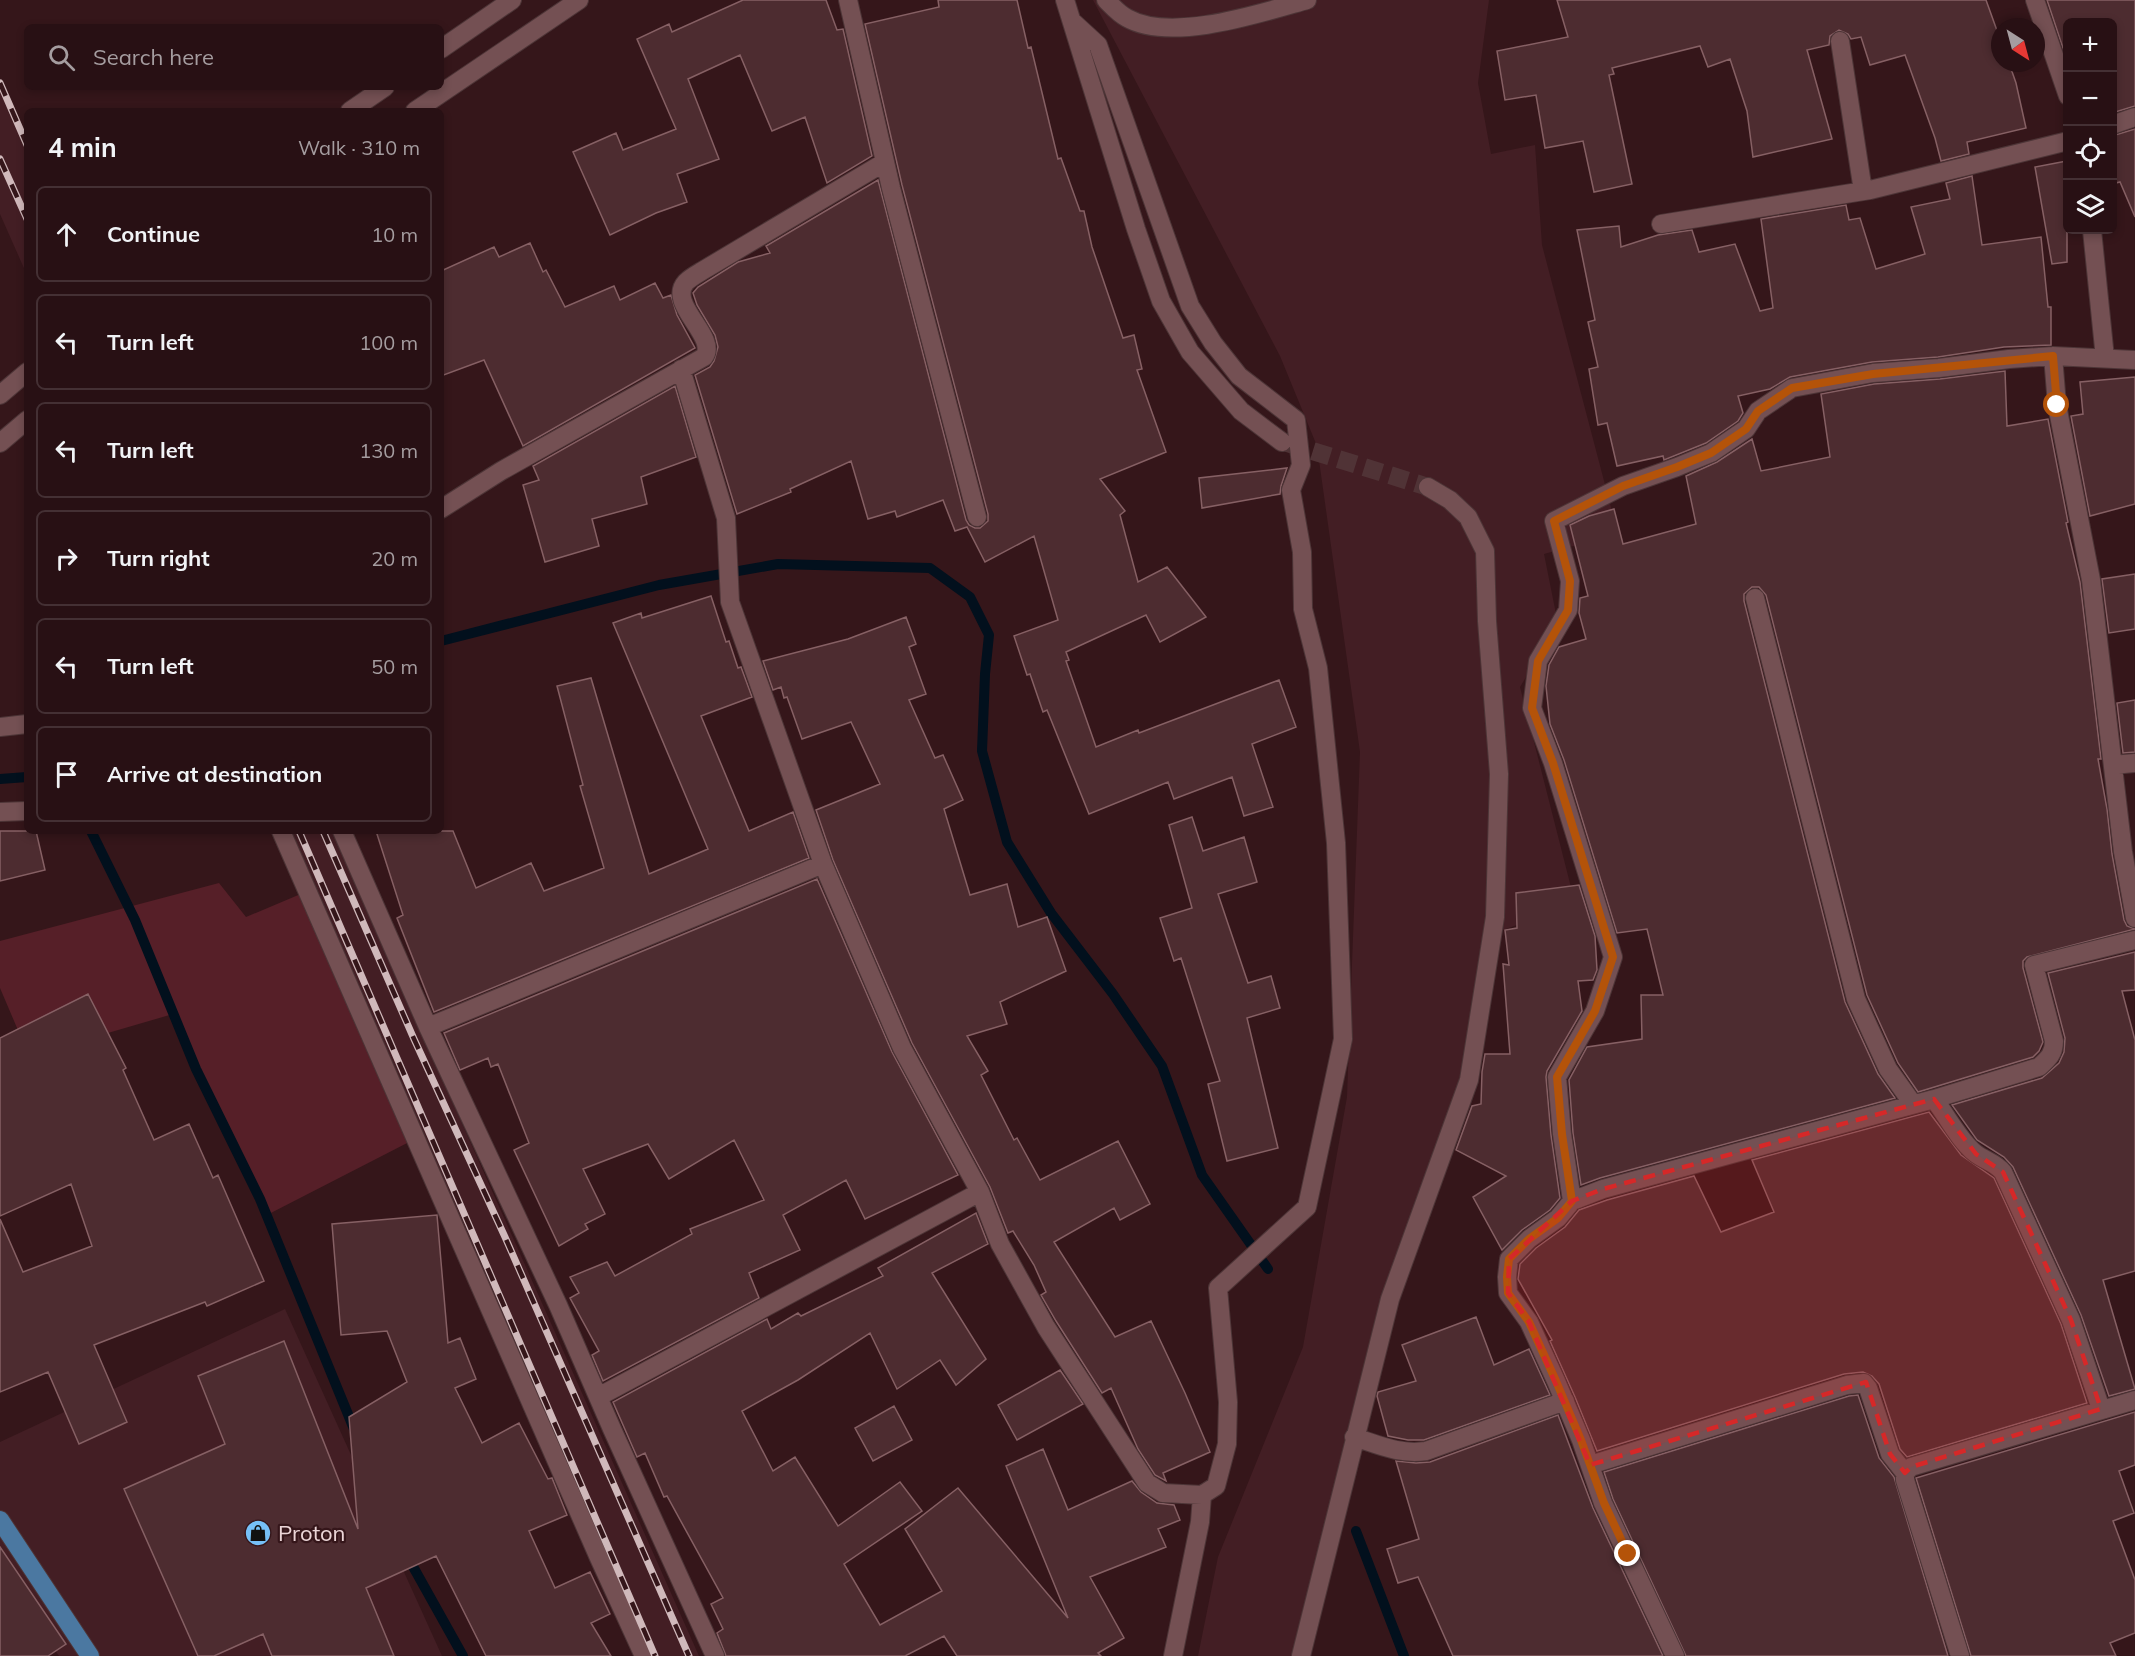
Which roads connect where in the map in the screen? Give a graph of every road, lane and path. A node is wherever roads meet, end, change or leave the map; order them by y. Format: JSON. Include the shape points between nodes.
{"nodes":[{"id":1,"x":512,"y":0,"type":"edge"},
{"id":2,"x":579,"y":0,"type":"edge"},
{"id":3,"x":848,"y":0,"type":"edge"},
{"id":4,"x":1065,"y":0,"type":"edge"},
{"id":5,"x":1106,"y":0,"type":"edge"},
{"id":6,"x":1307,"y":0,"type":"edge"},
{"id":7,"x":2035,"y":0,"type":"edge"},
{"id":8,"x":1074,"y":23,"type":"junction"},
{"id":9,"x":1840,"y":41,"type":"dead end"},
{"id":10,"x":444,"y":47,"type":"edge"},
{"id":11,"x":2063,"y":84,"type":"edge"},
{"id":12,"x":381,"y":90,"type":"edge"},
{"id":13,"x":354,"y":108,"type":"edge"},
{"id":14,"x":419,"y":108,"type":"edge"},
{"id":15,"x":2135,"y":117,"type":"edge"},
{"id":16,"x":2117,"y":123,"type":"edge"},
{"id":17,"x":2063,"y":142,"type":"edge"},
{"id":18,"x":885,"y":162,"type":"junction"},
{"id":19,"x":1863,"y":191,"type":"junction"},
{"id":20,"x":1661,"y":224,"type":"dead end"},
{"id":21,"x":2092,"y":234,"type":"edge"},
{"id":22,"x":2053,"y":356,"type":"junction"},
{"id":23,"x":2105,"y":358,"type":"junction"},
{"id":24,"x":2135,"y":360,"type":"edge"},
{"id":25,"x":681,"y":369,"type":"junction"},
{"id":26,"x":24,"y":375,"type":"edge"},
{"id":27,"x":0,"y":396,"type":"edge"},
{"id":28,"x":24,"y":423,"type":"edge"},
{"id":29,"x":1282,"y":442,"type":"tunnel mouth"},
{"id":30,"x":0,"y":443,"type":"edge"},
{"id":31,"x":1428,"y":488,"type":"tunnel mouth"},
{"id":32,"x":444,"y":507,"type":"edge"},
{"id":33,"x":977,"y":517,"type":"dead end"},
{"id":34,"x":1755,"y":598,"type":"dead end"},
{"id":35,"x":24,"y":724,"type":"edge"},
{"id":36,"x":0,"y":727,"type":"edge"},
{"id":37,"x":2135,"y":763,"type":"edge"},
{"id":38,"x":2113,"y":765,"type":"junction"},
{"id":39,"x":24,"y":811,"type":"edge"},
{"id":40,"x":0,"y":812,"type":"edge"},
{"id":41,"x":282,"y":834,"type":"edge"},
{"id":42,"x":343,"y":834,"type":"edge"},
{"id":43,"x":823,"y":864,"type":"junction"},
{"id":44,"x":2135,"y":918,"type":"edge"},
{"id":45,"x":2135,"y":940,"type":"edge"},
{"id":46,"x":428,"y":1027,"type":"junction"},
{"id":47,"x":1935,"y":1099,"type":"junction"},
{"id":48,"x":1913,"y":1104,"type":"junction"},
{"id":49,"x":980,"y":1192,"type":"junction"},
{"id":50,"x":1572,"y":1201,"type":"junction"},
{"id":51,"x":598,"y":1397,"type":"junction"},
{"id":52,"x":2135,"y":1400,"type":"edge"},
{"id":53,"x":1565,"y":1401,"type":"junction"},
{"id":54,"x":2101,"y":1409,"type":"junction"},
{"id":55,"x":1354,"y":1437,"type":"junction"},
{"id":56,"x":1590,"y":1465,"type":"junction"},
{"id":57,"x":1905,"y":1473,"type":"junction"},
{"id":58,"x":1202,"y":1495,"type":"junction"},
{"id":59,"x":0,"y":1520,"type":"edge"},
{"id":60,"x":90,"y":1656,"type":"edge"},
{"id":61,"x":644,"y":1656,"type":"edge"},
{"id":62,"x":715,"y":1656,"type":"edge"},
{"id":63,"x":1173,"y":1656,"type":"edge"},
{"id":64,"x":1301,"y":1656,"type":"edge"},
{"id":65,"x":1675,"y":1656,"type":"edge"},
{"id":66,"x":1960,"y":1656,"type":"edge"}],
"edges":[{"from":1,"to":10,"type":"street"},
{"from":2,"to":14,"type":"street"},
{"from":3,"to":18,"type":"street"},
{"from":4,"to":8,"type":"street"},
{"from":5,"to":6,"type":"street","via":[[1127,18],[1157,28],[1200,26]]},
{"from":7,"to":11,"type":"street"},
{"from":8,"to":29,"type":"street","via":[[1161,301],[1190,352],[1241,411]]},
{"from":8,"to":58,"type":"street","via":[[1098,45],[1190,306],[1239,376],[1296,420],[1301,465],[1291,490],[1302,552],[1303,609],[1318,668],[1336,843],[1343,1039],[1307,1207],[1218,1288],[1228,1402],[1227,1444],[1216,1486]]},
{"from":9,"to":19,"type":"street"},
{"from":12,"to":13,"type":"street"},
{"from":15,"to":16,"type":"street"},
{"from":17,"to":19,"type":"street"},
{"from":18,"to":25,"type":"street","via":[[686,282],[682,289],[684,306],[708,350],[704,357]]},
{"from":18,"to":33,"type":"street"},
{"from":19,"to":20,"type":"street"},
{"from":21,"to":23,"type":"street"},
{"from":22,"to":23,"type":"street"},
{"from":22,"to":38,"type":"street","via":[[2057,405],[2091,580]]},
{"from":22,"to":50,"type":"street","via":[[1873,374],[1792,388],[1758,411],[1746,429],[1711,453],[1623,486],[1554,521],[1570,581],[1568,610],[1538,661],[1532,708],[1613,957],[1595,1011],[1557,1077]]},
{"from":23,"to":24,"type":"street"},
{"from":25,"to":32,"type":"street"},
{"from":25,"to":43,"type":"street","via":[[726,518],[730,602]]},
{"from":26,"to":27,"type":"street"},
{"from":28,"to":30,"type":"street"},
{"from":31,"to":55,"type":"street","via":[[1450,500],[1468,517],[1485,551],[1499,774],[1495,917],[1469,1080],[1390,1299]]},
{"from":34,"to":48,"type":"street","via":[[1856,999],[1888,1069]]},
{"from":35,"to":36,"type":"street"},
{"from":37,"to":38,"type":"street"},
{"from":38,"to":44,"type":"street","via":[[2122,852]]},
{"from":39,"to":40,"type":"street"},
{"from":41,"to":61,"type":"street"},
{"from":42,"to":46,"type":"street"},
{"from":43,"to":46,"type":"street"},
{"from":43,"to":49,"type":"street","via":[[902,1048]]},
{"from":45,"to":47,"type":"street","via":[[2034,965],[2054,1041],[2048,1060],[2039,1067]]},
{"from":46,"to":51,"type":"street"},
{"from":47,"to":48,"type":"street"},
{"from":47,"to":54,"type":"street","via":[[1976,1154],[1996,1163],[2003,1172],[2071,1320]]},
{"from":48,"to":50,"type":"street","via":[[1603,1189]]},
{"from":49,"to":51,"type":"street"},
{"from":49,"to":58,"type":"street","via":[[1000,1244],[1046,1327],[1147,1483],[1162,1492]]},
{"from":50,"to":53,"type":"street","via":[[1558,1218],[1509,1259],[1507,1277],[1508,1293],[1529,1322]]},
{"from":51,"to":62,"type":"street"},
{"from":52,"to":54,"type":"street"},
{"from":53,"to":55,"type":"street","via":[[1419,1452],[1398,1452]]},
{"from":53,"to":56,"type":"street"},
{"from":54,"to":57,"type":"street","via":[[1911,1467]]},
{"from":55,"to":64,"type":"street"},
{"from":56,"to":57,"type":"street","via":[[1864,1383],[1890,1454]]},
{"from":56,"to":65,"type":"street"},
{"from":57,"to":66,"type":"street"},
{"from":58,"to":63,"type":"street"},
{"from":59,"to":60,"type":"main road"}]}
